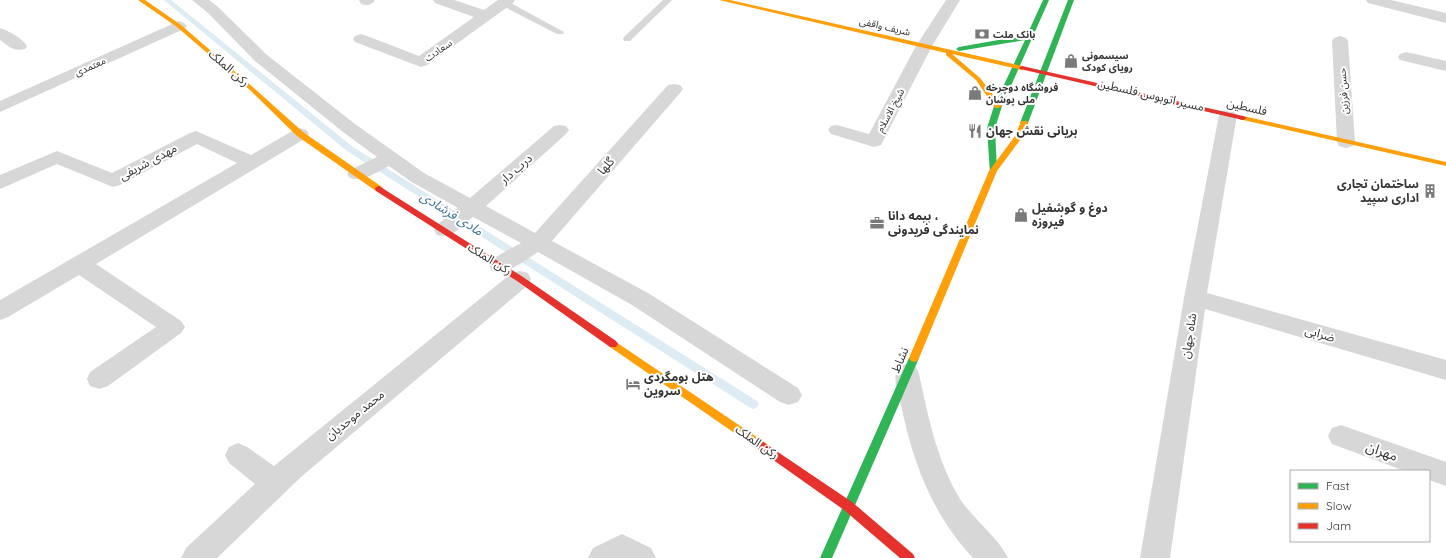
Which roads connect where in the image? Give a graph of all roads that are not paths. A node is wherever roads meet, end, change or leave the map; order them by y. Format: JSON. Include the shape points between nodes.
{"nodes":[{"id":1,"x":141,"y":0,"type":"edge"},
{"id":2,"x":199,"y":0,"type":"edge"},
{"id":3,"x":440,"y":0,"type":"edge"},
{"id":4,"x":668,"y":0,"type":"edge"},
{"id":5,"x":722,"y":0,"type":"edge"},
{"id":6,"x":953,"y":0,"type":"edge"},
{"id":7,"x":1046,"y":0,"type":"edge"},
{"id":8,"x":1071,"y":0,"type":"edge"},
{"id":9,"x":1373,"y":0,"type":"edge"},
{"id":10,"x":506,"y":2,"type":"edge"},
{"id":11,"x":745,"y":2,"type":"edge"},
{"id":12,"x":486,"y":16,"type":"junction"},
{"id":13,"x":1446,"y":18,"type":"edge"},
{"id":14,"x":179,"y":26,"type":"junction"},
{"id":15,"x":560,"y":32,"type":"dead end"},
{"id":16,"x":0,"y":33,"type":"edge"},
{"id":17,"x":1029,"y":37,"type":"junction"},
{"id":18,"x":361,"y":39,"type":"dead end"},
{"id":19,"x":627,"y":39,"type":"dead end"},
{"id":20,"x":1340,"y":41,"type":"dead end"},
{"id":21,"x":19,"y":46,"type":"dead end"},
{"id":22,"x":924,"y":46,"type":"junction"},
{"id":23,"x":944,"y":50,"type":"junction"},
{"id":24,"x":1406,"y":57,"type":"dead end"},
{"id":25,"x":1016,"y":66,"type":"junction"},
{"id":26,"x":1446,"y":66,"type":"edge"},
{"id":27,"x":1044,"y":72,"type":"junction"},
{"id":28,"x":674,"y":89,"type":"dead end"},
{"id":29,"x":998,"y":106,"type":"junction"},
{"id":30,"x":0,"y":107,"type":"edge"},
{"id":31,"x":1228,"y":115,"type":"junction"},
{"id":32,"x":560,"y":130,"type":"dead end"},
{"id":33,"x":837,"y":130,"type":"dead end"},
{"id":34,"x":300,"y":134,"type":"junction"},
{"id":35,"x":1346,"y":140,"type":"junction"},
{"id":36,"x":391,"y":158,"type":"junction"},
{"id":37,"x":252,"y":162,"type":"junction"},
{"id":38,"x":1446,"y":163,"type":"edge"},
{"id":39,"x":993,"y":171,"type":"junction"},
{"id":40,"x":357,"y":174,"type":"junction"},
{"id":41,"x":0,"y":183,"type":"edge"},
{"id":42,"x":472,"y":207,"type":"junction"},
{"id":43,"x":444,"y":230,"type":"junction"},
{"id":44,"x":539,"y":242,"type":"junction"},
{"id":45,"x":79,"y":264,"type":"junction"},
{"id":46,"x":510,"y":272,"type":"junction"},
{"id":47,"x":1195,"y":298,"type":"junction"},
{"id":48,"x":0,"y":311,"type":"edge"},
{"id":49,"x":1446,"y":370,"type":"edge"},
{"id":50,"x":908,"y":374,"type":"junction"},
{"id":51,"x":99,"y":379,"type":"dead end"},
{"id":52,"x":789,"y":395,"type":"dead end"},
{"id":53,"x":1341,"y":436,"type":"dead end"},
{"id":54,"x":238,"y":455,"type":"dead end"},
{"id":55,"x":1446,"y":474,"type":"edge"},
{"id":56,"x":275,"y":483,"type":"junction"},
{"id":57,"x":848,"y":506,"type":"junction"},
{"id":58,"x":196,"y":558,"type":"edge"},
{"id":59,"x":603,"y":558,"type":"edge"},
{"id":60,"x":641,"y":558,"type":"edge"},
{"id":61,"x":826,"y":558,"type":"edge"},
{"id":62,"x":909,"y":558,"type":"edge"},
{"id":63,"x":993,"y":558,"type":"edge"},
{"id":64,"x":1155,"y":558,"type":"edge"}],
"edges":[{"from":1,"to":14,"type":"main road","name":"رکن الملک"},
{"from":2,"to":36,"type":"street","via":[[213,10],[261,58]]},
{"from":3,"to":12,"type":"street"},
{"from":4,"to":19,"type":"lane"},
{"from":5,"to":11,"type":"main road","name":"شریف واقفی"},
{"from":6,"to":22,"type":"street"},
{"from":7,"to":17,"type":"main road","name":"نشاط"},
{"from":8,"to":27,"type":"main road","name":"نشاط"},
{"from":9,"to":13,"type":"street"},
{"from":10,"to":12,"type":"street","name":"سعادت"},
{"from":10,"to":15,"type":"lane"},
{"from":11,"to":22,"type":"main road","name":"شریف واقفی"},
{"from":12,"to":18,"type":"street","name":"سعادت","via":[[421,62]]},
{"from":14,"to":30,"type":"street","name":"معتمدی"},
{"from":14,"to":34,"type":"main road","name":"رکن الملک"},
{"from":16,"to":21,"type":"street"},
{"from":17,"to":23,"type":"main road"},
{"from":17,"to":25,"type":"main road","name":"نشاط"},
{"from":20,"to":35,"type":"street","name":"حسن فرزین"},
{"from":22,"to":23,"type":"main road","name":"شریف واقفی"},
{"from":22,"to":33,"type":"street","name":"شیخ الاسلام","via":[[874,141]]},
{"from":23,"to":25,"type":"main road","name":"شریف واقفی"},
{"from":23,"to":29,"type":"main road","via":[[978,78]]},
{"from":24,"to":26,"type":"street"},
{"from":25,"to":27,"type":"main road","name":"شریف واقفی"},
{"from":25,"to":29,"type":"main road","name":"نشاط"},
{"from":27,"to":31,"type":"main road","name":"فلسطین"},
{"from":27,"to":35,"type":"lane","name":"مسیر اتوبوس فلسطین"},
{"from":27,"to":39,"type":"main road","name":"نشاط","via":[[1020,136]]},
{"from":28,"to":44,"type":"street","name":"گلها"},
{"from":29,"to":39,"type":"main road","name":"نشاط","via":[[992,128]]},
{"from":31,"to":35,"type":"main road","name":"فلسطین"},
{"from":31,"to":47,"type":"street","name":"شاه جهان"},
{"from":32,"to":42,"type":"street","name":"درب دار"},
{"from":34,"to":37,"type":"street"},
{"from":34,"to":40,"type":"main road","name":"رکن الملک"},
{"from":35,"to":38,"type":"lane","name":"مسیر اتوبوس فلسطین"},
{"from":36,"to":40,"type":"street"},
{"from":36,"to":42,"type":"street","via":[[416,177]]},
{"from":37,"to":41,"type":"street","name":"مهدی شریفی","via":[[196,137],[113,181],[57,157]]},
{"from":37,"to":45,"type":"street"},
{"from":39,"to":50,"type":"main road","name":"نشاط"},
{"from":40,"to":43,"type":"main road","name":"رکن الملک"},
{"from":42,"to":43,"type":"street","name":"درب دار"},
{"from":42,"to":44,"type":"street"},
{"from":43,"to":46,"type":"main road","name":"رکن الملک"},
{"from":44,"to":46,"type":"street","name":"گلها"},
{"from":44,"to":52,"type":"street","via":[[640,299]]},
{"from":45,"to":48,"type":"street"},
{"from":45,"to":51,"type":"street","via":[[173,328]]},
{"from":46,"to":56,"type":"street","name":"محمد موحدیان"},
{"from":46,"to":57,"type":"main road","name":"رکن الملک"},
{"from":47,"to":49,"type":"street","name":"ضرابی"},
{"from":47,"to":64,"type":"street","name":"شاه جهان"},
{"from":50,"to":57,"type":"main road","name":"نشاط"},
{"from":50,"to":63,"type":"street","via":[[917,423],[929,463],[950,508]]},
{"from":53,"to":55,"type":"street","name":"مهران"},
{"from":54,"to":56,"type":"street"},
{"from":56,"to":58,"type":"street","name":"محمد موحدیان"},
{"from":57,"to":61,"type":"main road","name":"نشاط"},
{"from":57,"to":62,"type":"main road","name":"رکن الملک"},
{"from":59,"to":60,"type":"street","via":[[622,548]]}]}
